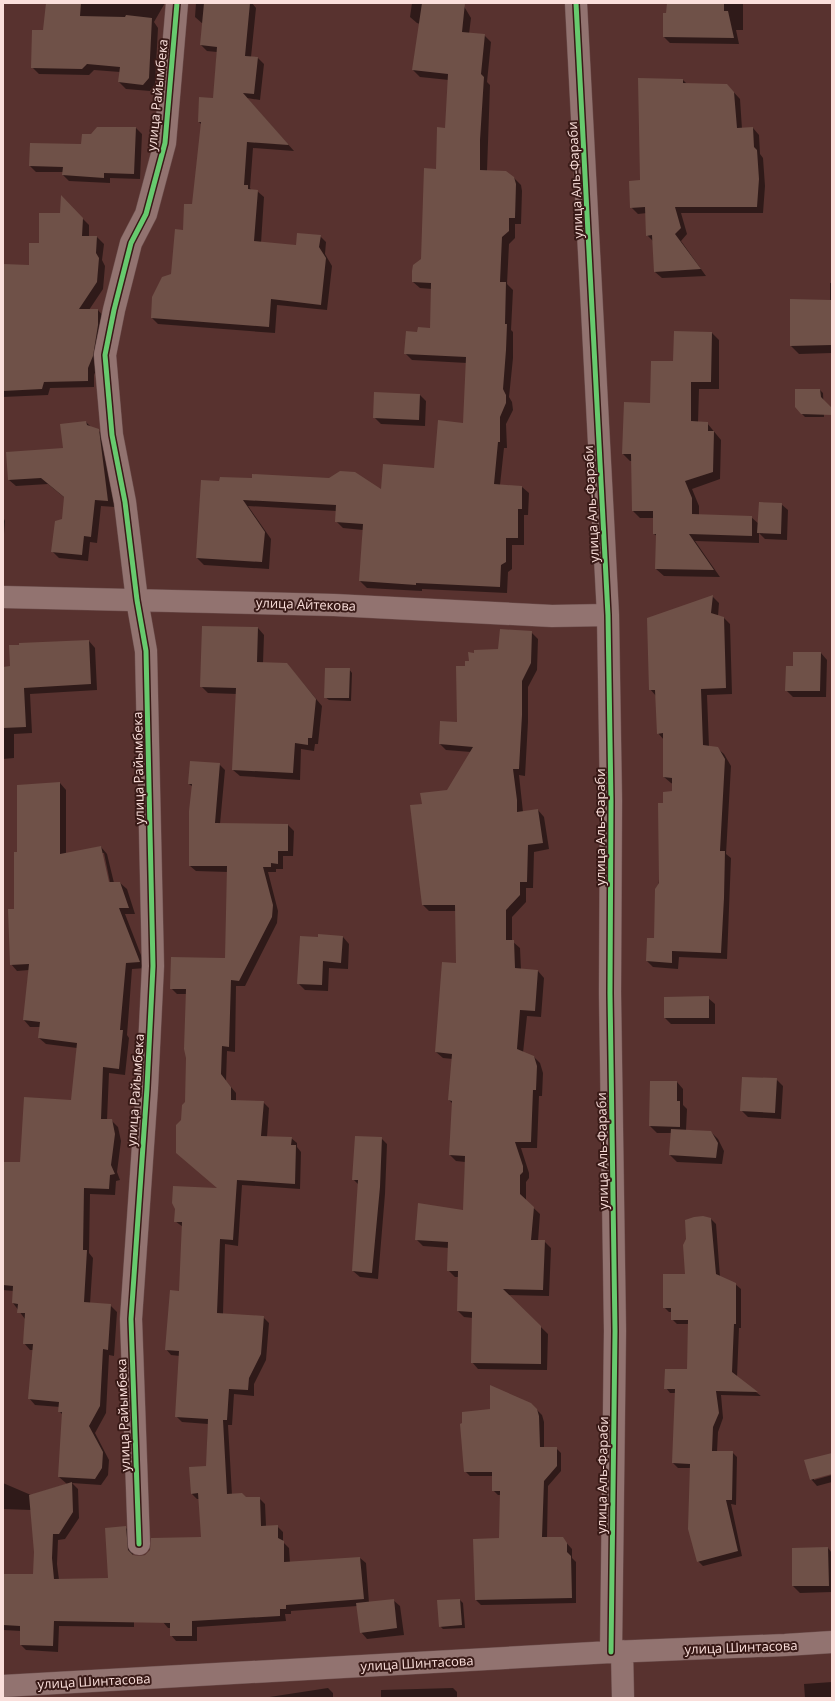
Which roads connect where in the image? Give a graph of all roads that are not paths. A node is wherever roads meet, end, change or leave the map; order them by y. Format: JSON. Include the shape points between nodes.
{"nodes":[{"id":1,"x":177,"y":3,"type":"edge"},
{"id":2,"x":576,"y":3,"type":"edge"},
{"id":3,"x":3,"y":597,"type":"edge"},
{"id":4,"x":137,"y":600,"type":"junction"},
{"id":5,"x":608,"y":615,"type":"junction"},
{"id":6,"x":139,"y":1544,"type":"dead end"},
{"id":7,"x":832,"y":1642,"type":"edge"},
{"id":8,"x":616,"y":1651,"type":"junction"},
{"id":9,"x":3,"y":1686,"type":"edge"},
{"id":10,"x":623,"y":1698,"type":"edge"}],
"edges":[{"from":1,"to":4,"type":"street","name":"улица Райымбека","via":[[165,143],[146,214],[131,243],[105,356],[112,435],[125,502]]},
{"from":2,"to":5,"type":"street","name":"улица Аль-Фараби"},
{"from":3,"to":4,"type":"street","name":"улица Айтекова"},
{"from":4,"to":5,"type":"street","name":"улица Айтекова","via":[[334,604],[552,616]]},
{"from":4,"to":6,"type":"street","name":"улица Райымбека","via":[[146,651],[153,966],[130,1318]]},
{"from":5,"to":8,"type":"street","name":"улица Аль-Фараби"},
{"from":7,"to":8,"type":"street","name":"улица Шинтасова"},
{"from":8,"to":9,"type":"street","name":"улица Шинтасова"},
{"from":8,"to":10,"type":"street","name":"улица Аль-Фараби"}]}
